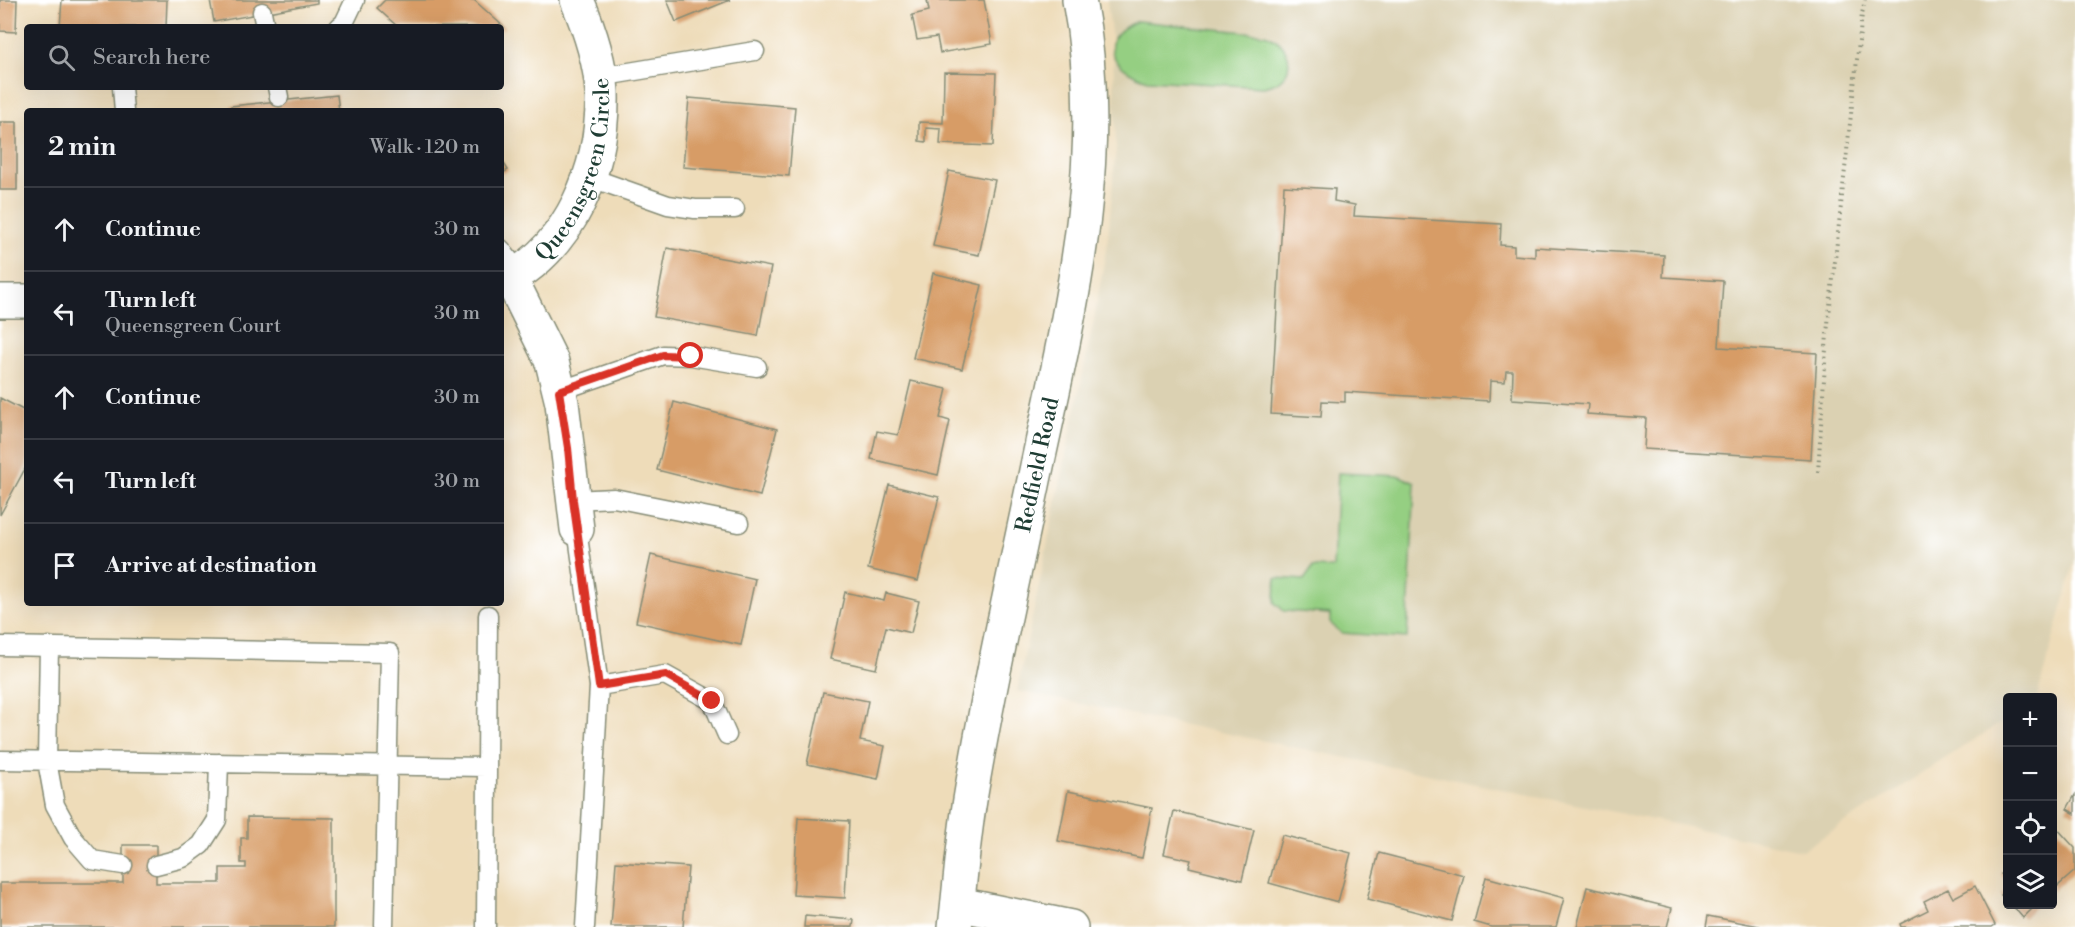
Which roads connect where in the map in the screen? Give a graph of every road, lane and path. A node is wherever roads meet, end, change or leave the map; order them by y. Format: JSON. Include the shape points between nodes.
{"nodes":[{"id":1,"x":355,"y":0,"type":"edge"},
{"id":2,"x":577,"y":0,"type":"edge"},
{"id":3,"x":1080,"y":0,"type":"edge"},
{"id":4,"x":1865,"y":0,"type":"edge"},
{"id":5,"x":343,"y":24,"type":"edge"},
{"id":6,"x":755,"y":51,"type":"dead end"},
{"id":7,"x":599,"y":77,"type":"junction"},
{"id":8,"x":122,"y":90,"type":"edge"},
{"id":9,"x":124,"y":108,"type":"edge"},
{"id":10,"x":589,"y":177,"type":"junction"},
{"id":11,"x":735,"y":209,"type":"dead end"},
{"id":12,"x":508,"y":271,"type":"edge"},
{"id":13,"x":0,"y":301,"type":"edge"},
{"id":14,"x":24,"y":301,"type":"edge"},
{"id":15,"x":757,"y":367,"type":"dead end"},
{"id":16,"x":559,"y":391,"type":"junction"},
{"id":17,"x":1818,"y":472,"type":"dead end"},
{"id":18,"x":575,"y":515,"type":"junction"},
{"id":19,"x":739,"y":523,"type":"dead end"},
{"id":20,"x":488,"y":615,"type":"dead end"},
{"id":21,"x":0,"y":646,"type":"edge"},
{"id":22,"x":49,"y":646,"type":"junction"},
{"id":23,"x":599,"y":686,"type":"junction"},
{"id":24,"x":727,"y":735,"type":"dead end"},
{"id":25,"x":0,"y":760,"type":"edge"},
{"id":26,"x":47,"y":761,"type":"junction"},
{"id":27,"x":219,"y":763,"type":"junction"},
{"id":28,"x":386,"y":766,"type":"junction"},
{"id":29,"x":486,"y":767,"type":"junction"},
{"id":30,"x":123,"y":865,"type":"dead end"},
{"id":31,"x":156,"y":866,"type":"dead end"},
{"id":32,"x":957,"y":916,"type":"edge"},
{"id":33,"x":384,"y":927,"type":"edge"},
{"id":34,"x":486,"y":927,"type":"edge"},
{"id":35,"x":585,"y":927,"type":"edge"},
{"id":36,"x":1071,"y":927,"type":"edge"}],
"edges":[{"from":1,"to":5,"type":"lane"},
{"from":2,"to":7,"type":"street","name":"Queensgreen Circle","via":[[593,44]]},
{"from":3,"to":32,"type":"street","name":"Redfield Road","via":[[1087,39],[1090,129],[1080,245],[985,719],[970,801]]},
{"from":4,"to":17,"type":"path","via":[[1828,321]]},
{"from":6,"to":7,"type":"lane"},
{"from":7,"to":10,"type":"street","name":"Queensgreen Circle","via":[[600,136]]},
{"from":8,"to":9,"type":"lane"},
{"from":10,"to":11,"type":"lane","via":[[668,205]]},
{"from":10,"to":12,"type":"street","name":"Queensgreen Circle","via":[[563,232],[542,255]]},
{"from":12,"to":16,"type":"street","via":[[552,362]]},
{"from":13,"to":14,"type":"street"},
{"from":15,"to":16,"type":"lane","via":[[663,355]]},
{"from":16,"to":18,"type":"street"},
{"from":18,"to":19,"type":"lane","via":[[614,498]]},
{"from":18,"to":23,"type":"lane"},
{"from":20,"to":29,"type":"lane"},
{"from":21,"to":22,"type":"lane"},
{"from":22,"to":26,"type":"lane"},
{"from":22,"to":28,"type":"lane","via":[[390,653]]},
{"from":23,"to":24,"type":"lane","via":[[666,675],[712,701]]},
{"from":23,"to":35,"type":"lane"},
{"from":25,"to":26,"type":"lane"},
{"from":26,"to":27,"type":"lane"},
{"from":26,"to":30,"type":"lane","via":[[55,804],[73,838],[92,860]]},
{"from":27,"to":28,"type":"lane"},
{"from":27,"to":31,"type":"lane","via":[[217,820],[201,845],[183,858]]},
{"from":28,"to":29,"type":"lane"},
{"from":28,"to":33,"type":"lane"},
{"from":29,"to":34,"type":"lane"},
{"from":32,"to":36,"type":"street"}]}
